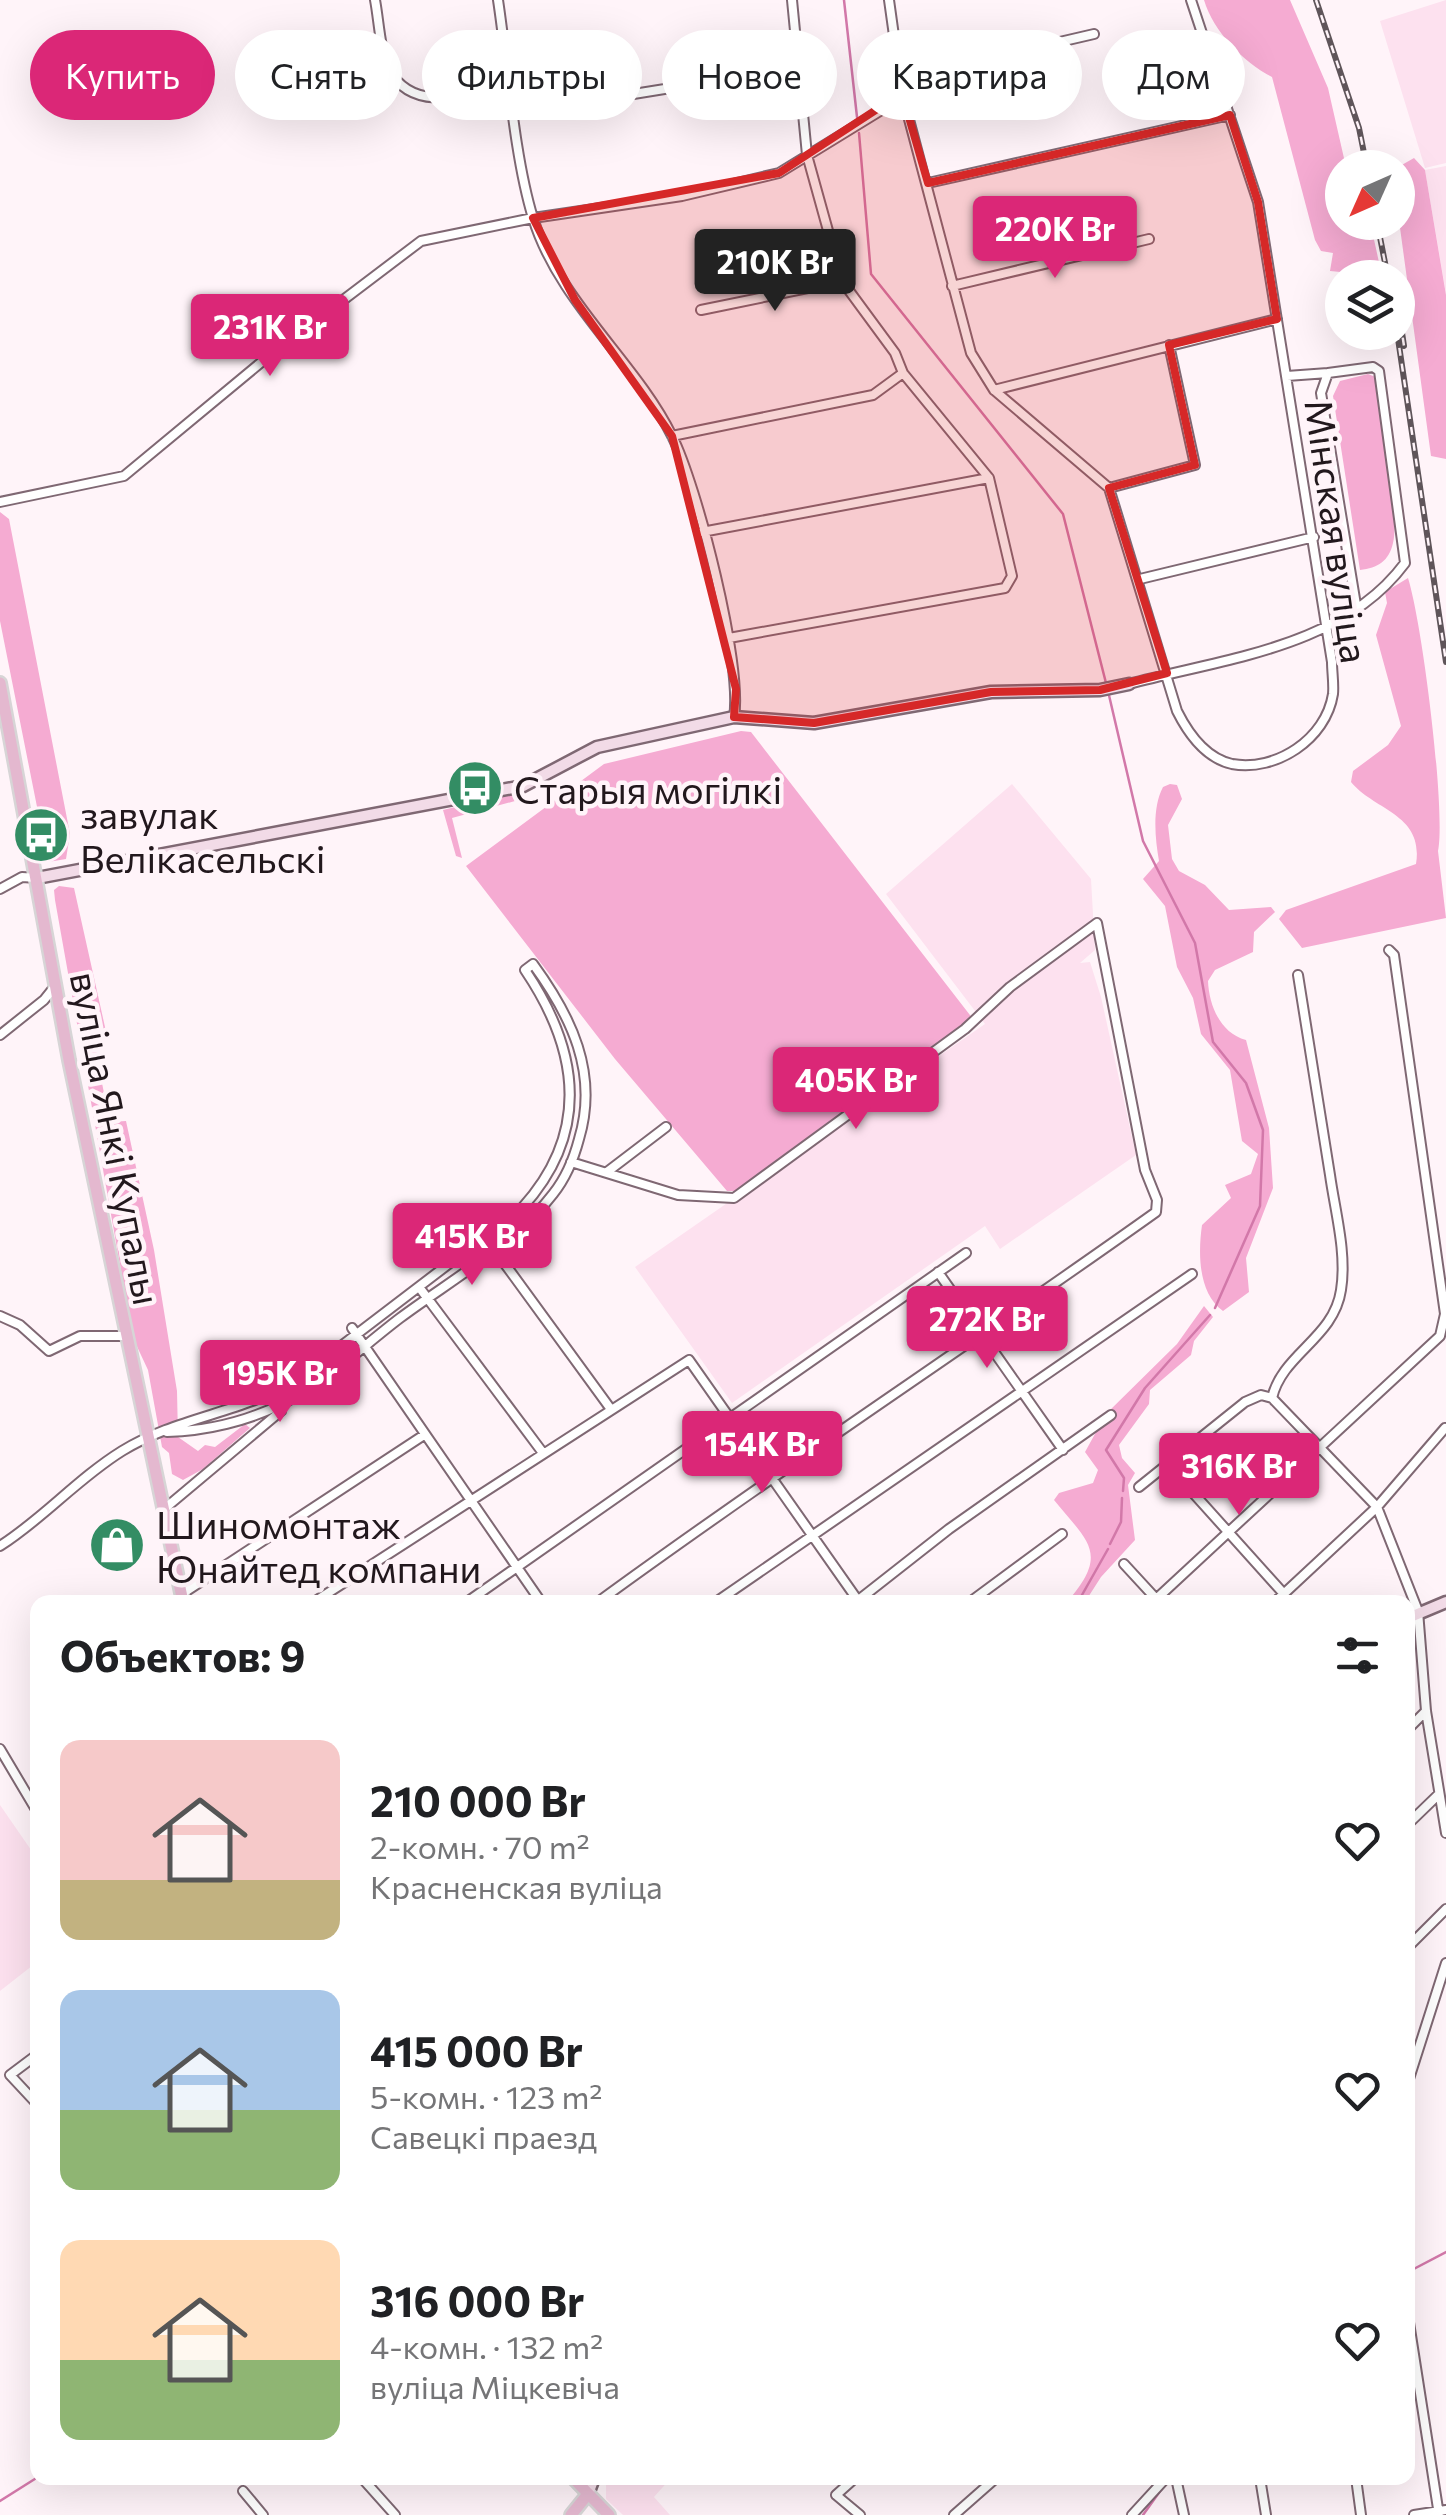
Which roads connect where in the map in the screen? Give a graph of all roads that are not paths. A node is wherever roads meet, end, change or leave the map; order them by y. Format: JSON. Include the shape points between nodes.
{"nodes":[{"id":1,"x":375,"y":0,"type":"edge"},
{"id":2,"x":498,"y":0,"type":"edge"},
{"id":3,"x":792,"y":0,"type":"edge"},
{"id":4,"x":889,"y":0,"type":"edge"},
{"id":5,"x":1191,"y":0,"type":"edge"},
{"id":6,"x":503,"y":30,"type":"edge"},
{"id":7,"x":796,"y":30,"type":"edge"},
{"id":8,"x":893,"y":30,"type":"edge"},
{"id":9,"x":1201,"y":30,"type":"edge"},
{"id":10,"x":1094,"y":34,"type":"dead end"},
{"id":11,"x":1082,"y":37,"type":"edge"},
{"id":12,"x":422,"y":96,"type":"edge"},
{"id":13,"x":517,"y":120,"type":"edge"},
{"id":14,"x":805,"y":120,"type":"edge"},
{"id":15,"x":866,"y":120,"type":"edge"},
{"id":16,"x":910,"y":120,"type":"edge"},
{"id":17,"x":1204,"y":120,"type":"edge"},
{"id":18,"x":1232,"y":120,"type":"edge"},
{"id":19,"x":808,"y":155,"type":"junction"},
{"id":20,"x":928,"y":183,"type":"junction"},
{"id":21,"x":533,"y":218,"type":"junction"},
{"id":22,"x":1149,"y":239,"type":"dead end"},
{"id":23,"x":842,"y":280,"type":"junction"},
{"id":24,"x":952,"y":286,"type":"junction"},
{"id":25,"x":701,"y":310,"type":"dead end"},
{"id":26,"x":1277,"y":319,"type":"junction"},
{"id":27,"x":1169,"y":346,"type":"junction"},
{"id":28,"x":903,"y":373,"type":"junction"},
{"id":29,"x":1328,"y":373,"type":"junction"},
{"id":30,"x":1287,"y":376,"type":"junction"},
{"id":31,"x":994,"y":390,"type":"junction"},
{"id":32,"x":672,"y":436,"type":"junction"},
{"id":33,"x":989,"y":478,"type":"junction"},
{"id":34,"x":1108,"y":488,"type":"junction"},
{"id":35,"x":0,"y":502,"type":"edge"},
{"id":36,"x":702,"y":532,"type":"junction"},
{"id":37,"x":1314,"y":537,"type":"junction"},
{"id":38,"x":1140,"y":579,"type":"junction"},
{"id":39,"x":1358,"y":611,"type":"junction"},
{"id":40,"x":1324,"y":630,"type":"junction"},
{"id":41,"x":729,"y":638,"type":"junction"},
{"id":42,"x":1167,"y":674,"type":"junction"},
{"id":43,"x":0,"y":683,"type":"edge"},
{"id":44,"x":1129,"y":684,"type":"joint"},
{"id":45,"x":734,"y":716,"type":"junction"},
{"id":46,"x":37,"y":878,"type":"junction"},
{"id":47,"x":0,"y":889,"type":"edge"},
{"id":48,"x":1389,"y":950,"type":"dead end"},
{"id":49,"x":1298,"y":976,"type":"dead end"},
{"id":50,"x":57,"y":983,"type":"junction"},
{"id":51,"x":0,"y":1035,"type":"edge"},
{"id":52,"x":666,"y":1127,"type":"dead end"},
{"id":53,"x":571,"y":1162,"type":"junction"},
{"id":54,"x":607,"y":1172,"type":"junction"},
{"id":55,"x":494,"y":1249,"type":"junction"},
{"id":56,"x":966,"y":1254,"type":"dead end"},
{"id":57,"x":938,"y":1272,"type":"junction"},
{"id":58,"x":1192,"y":1274,"type":"dead end"},
{"id":59,"x":420,"y":1287,"type":"junction"},
{"id":60,"x":428,"y":1298,"type":"junction"},
{"id":61,"x":0,"y":1316,"type":"edge"},
{"id":62,"x":355,"y":1331,"type":"junction"},
{"id":63,"x":984,"y":1335,"type":"junction"},
{"id":64,"x":125,"y":1336,"type":"junction"},
{"id":65,"x":365,"y":1345,"type":"junction"},
{"id":66,"x":268,"y":1382,"type":"dead end"},
{"id":67,"x":1025,"y":1392,"type":"junction"},
{"id":68,"x":274,"y":1393,"type":"junction"},
{"id":69,"x":1272,"y":1398,"type":"junction"},
{"id":70,"x":280,"y":1408,"type":"junction"},
{"id":71,"x":610,"y":1408,"type":"junction"},
{"id":72,"x":1112,"y":1415,"type":"dead end"},
{"id":73,"x":730,"y":1418,"type":"junction"},
{"id":74,"x":1445,"y":1428,"type":"edge"},
{"id":75,"x":167,"y":1432,"type":"junction"},
{"id":76,"x":424,"y":1435,"type":"junction"},
{"id":77,"x":146,"y":1440,"type":"junction"},
{"id":78,"x":1318,"y":1448,"type":"junction"},
{"id":79,"x":1064,"y":1450,"type":"junction"},
{"id":80,"x":543,"y":1453,"type":"junction"},
{"id":81,"x":1168,"y":1465,"type":"junction"},
{"id":82,"x":770,"y":1476,"type":"junction"},
{"id":83,"x":1139,"y":1487,"type":"dead end"},
{"id":84,"x":471,"y":1502,"type":"junction"},
{"id":85,"x":1377,"y":1507,"type":"junction"},
{"id":86,"x":162,"y":1510,"type":"junction"},
{"id":87,"x":1228,"y":1533,"type":"junction"},
{"id":88,"x":812,"y":1534,"type":"junction"},
{"id":89,"x":1062,"y":1534,"type":"dead end"},
{"id":90,"x":0,"y":1546,"type":"edge"},
{"id":91,"x":1124,"y":1564,"type":"dead end"},
{"id":92,"x":517,"y":1570,"type":"junction"},
{"id":93,"x":1284,"y":1594,"type":"joint"},
{"id":94,"x":181,"y":1595,"type":"edge"},
{"id":95,"x":186,"y":1595,"type":"edge"},
{"id":96,"x":325,"y":1595,"type":"edge"},
{"id":97,"x":478,"y":1595,"type":"edge"},
{"id":98,"x":536,"y":1595,"type":"edge"},
{"id":99,"x":608,"y":1595,"type":"edge"},
{"id":100,"x":726,"y":1595,"type":"edge"},
{"id":101,"x":853,"y":1595,"type":"edge"},
{"id":102,"x":867,"y":1595,"type":"edge"},
{"id":103,"x":979,"y":1595,"type":"edge"},
{"id":104,"x":1150,"y":1595,"type":"edge"},
{"id":105,"x":1163,"y":1595,"type":"edge"},
{"id":106,"x":1407,"y":1595,"type":"edge"},
{"id":107,"x":1446,"y":1602,"type":"edge"},
{"id":108,"x":1415,"y":1613,"type":"edge"},
{"id":109,"x":1415,"y":1629,"type":"edge"},
{"id":110,"x":1426,"y":1711,"type":"junction"},
{"id":111,"x":1415,"y":1722,"type":"edge"},
{"id":112,"x":0,"y":1750,"type":"edge"},
{"id":113,"x":1438,"y":1796,"type":"junction"},
{"id":114,"x":30,"y":1800,"type":"edge"},
{"id":115,"x":1415,"y":1817,"type":"edge"},
{"id":116,"x":1446,"y":1834,"type":"edge"},
{"id":117,"x":1446,"y":1909,"type":"edge"},
{"id":118,"x":1415,"y":1940,"type":"edge"},
{"id":119,"x":1446,"y":1963,"type":"edge"},
{"id":120,"x":30,"y":2060,"type":"edge"},
{"id":121,"x":1415,"y":2060,"type":"edge"},
{"id":122,"x":10,"y":2075,"type":"junction"},
{"id":123,"x":0,"y":2083,"type":"edge"},
{"id":124,"x":30,"y":2096,"type":"edge"},
{"id":125,"x":1415,"y":2358,"type":"edge"},
{"id":126,"x":368,"y":2485,"type":"edge"},
{"id":127,"x":580,"y":2485,"type":"edge"},
{"id":128,"x":591,"y":2485,"type":"edge"},
{"id":129,"x":847,"y":2485,"type":"edge"},
{"id":130,"x":988,"y":2485,"type":"edge"},
{"id":131,"x":1160,"y":2485,"type":"edge"},
{"id":132,"x":1178,"y":2485,"type":"edge"},
{"id":133,"x":1261,"y":2485,"type":"edge"},
{"id":134,"x":1357,"y":2485,"type":"edge"},
{"id":135,"x":243,"y":2490,"type":"dead end"},
{"id":136,"x":588,"y":2494,"type":"junction"},
{"id":137,"x":1441,"y":2512,"type":"edge"},
{"id":138,"x":263,"y":2515,"type":"edge"},
{"id":139,"x":395,"y":2515,"type":"edge"},
{"id":140,"x":571,"y":2515,"type":"edge"},
{"id":141,"x":609,"y":2515,"type":"edge"},
{"id":142,"x":860,"y":2515,"type":"edge"},
{"id":143,"x":954,"y":2515,"type":"edge"},
{"id":144,"x":1132,"y":2515,"type":"edge"},
{"id":145,"x":1184,"y":2515,"type":"edge"},
{"id":146,"x":1266,"y":2515,"type":"edge"},
{"id":147,"x":1361,"y":2515,"type":"edge"},
{"id":148,"x":1414,"y":2515,"type":"edge"}],
"edges":[{"from":1,"to":12,"type":"street","via":[[389,70]]},
{"from":2,"to":6,"type":"street"},
{"from":3,"to":7,"type":"street"},
{"from":4,"to":8,"type":"street"},
{"from":5,"to":9,"type":"street","name":"Мінская вуліца"},
{"from":10,"to":11,"type":"street"},
{"from":13,"to":21,"type":"street"},
{"from":14,"to":19,"type":"street"},
{"from":15,"to":19,"type":"street"},
{"from":16,"to":20,"type":"street"},
{"from":17,"to":20,"type":"street"},
{"from":18,"to":26,"type":"street","name":"Мінская вуліца","via":[[1258,202]]},
{"from":19,"to":21,"type":"street","via":[[779,173],[682,196]]},
{"from":19,"to":23,"type":"street"},
{"from":20,"to":24,"type":"street"},
{"from":21,"to":32,"type":"street","via":[[574,300]]},
{"from":21,"to":35,"type":"street","via":[[421,242],[397,256],[124,476]]},
{"from":22,"to":24,"type":"street"},
{"from":23,"to":25,"type":"street"},
{"from":23,"to":28,"type":"street"},
{"from":24,"to":31,"type":"street","via":[[971,353]]},
{"from":26,"to":27,"type":"street"},
{"from":26,"to":30,"type":"street","name":"Мінская вуліца"},
{"from":27,"to":31,"type":"street"},
{"from":27,"to":34,"type":"street","via":[[1195,465]]},
{"from":28,"to":32,"type":"street","via":[[873,394]]},
{"from":28,"to":33,"type":"street"},
{"from":29,"to":30,"type":"street"},
{"from":29,"to":39,"type":"street","via":[[1320,393]]},
{"from":29,"to":39,"type":"street","via":[[1378,368],[1400,518],[1405,563]]},
{"from":30,"to":37,"type":"street","name":"Мінская вуліца"},
{"from":31,"to":34,"type":"street"},
{"from":32,"to":36,"type":"street"},
{"from":33,"to":36,"type":"street"},
{"from":33,"to":41,"type":"street","via":[[1012,576],[1005,588]]},
{"from":34,"to":38,"type":"street"},
{"from":36,"to":41,"type":"street"},
{"from":37,"to":38,"type":"street"},
{"from":37,"to":40,"type":"street","name":"Мінская вуліца"},
{"from":38,"to":42,"type":"street"},
{"from":39,"to":40,"type":"street"},
{"from":40,"to":42,"type":"street"},
{"from":40,"to":42,"type":"street","name":"Мінская вуліца","via":[[1333,694],[1306,742],[1278,760],[1229,764],[1208,752],[1189,735]]},
{"from":41,"to":45,"type":"street"},
{"from":42,"to":44,"type":"street"},
{"from":43,"to":46,"type":"main road","name":"вуліца Янкі Купалы"},
{"from":44,"to":45,"type":"street","via":[[992,692],[814,723]]},
{"from":45,"to":46,"type":"street","via":[[597,746],[524,786]]},
{"from":46,"to":47,"type":"street","via":[[22,877]]},
{"from":46,"to":50,"type":"main road","name":"вуліца Янкі Купалы"},
{"from":48,"to":78,"type":"street","via":[[1445,1314],[1440,1336]]},
{"from":49,"to":69,"type":"street","via":[[1340,1243],[1341,1290],[1333,1316],[1285,1368]]},
{"from":50,"to":51,"type":"street"},
{"from":50,"to":64,"type":"main road","name":"вуліца Янкі Купалы"},
{"from":52,"to":54,"type":"street"},
{"from":53,"to":54,"type":"street"},
{"from":53,"to":55,"type":"street","via":[[554,1193]]},
{"from":53,"to":59,"type":"street","via":[[585,1108],[578,1041],[568,1014],[532,964],[525,970],[562,1034],[568,1063],[570,1101],[557,1158],[522,1208]]},
{"from":54,"to":63,"type":"street","via":[[678,1194],[734,1198],[965,1030],[1010,987],[1097,923],[1156,1212]]},
{"from":55,"to":60,"type":"street"},
{"from":55,"to":71,"type":"street"},
{"from":56,"to":57,"type":"street"},
{"from":57,"to":63,"type":"street"},
{"from":57,"to":73,"type":"street"},
{"from":58,"to":67,"type":"street"},
{"from":59,"to":60,"type":"street"},
{"from":59,"to":62,"type":"street"},
{"from":60,"to":65,"type":"street"},
{"from":60,"to":80,"type":"street"},
{"from":61,"to":64,"type":"street","via":[[49,1351],[80,1336]]},
{"from":62,"to":65,"type":"street"},
{"from":62,"to":68,"type":"street"},
{"from":63,"to":67,"type":"street"},
{"from":63,"to":82,"type":"street"},
{"from":64,"to":77,"type":"main road","name":"вуліца Янкі Купалы"},
{"from":65,"to":70,"type":"street"},
{"from":65,"to":76,"type":"street"},
{"from":66,"to":68,"type":"street"},
{"from":67,"to":79,"type":"street"},
{"from":67,"to":88,"type":"street"},
{"from":68,"to":70,"type":"street"},
{"from":68,"to":75,"type":"street"},
{"from":69,"to":78,"type":"street"},
{"from":69,"to":81,"type":"street","via":[[1245,1402]]},
{"from":70,"to":75,"type":"street","via":[[197,1432]]},
{"from":70,"to":86,"type":"street"},
{"from":71,"to":73,"type":"street","via":[[689,1360]]},
{"from":71,"to":80,"type":"street"},
{"from":72,"to":79,"type":"street"},
{"from":73,"to":82,"type":"street"},
{"from":73,"to":92,"type":"street"},
{"from":74,"to":85,"type":"street"},
{"from":75,"to":77,"type":"street"},
{"from":76,"to":84,"type":"street"},
{"from":76,"to":95,"type":"street"},
{"from":77,"to":86,"type":"main road","name":"вуліца Янкі Купалы"},
{"from":77,"to":90,"type":"street","via":[[123,1450]]},
{"from":78,"to":85,"type":"street"},
{"from":78,"to":87,"type":"street"},
{"from":79,"to":102,"type":"street"},
{"from":80,"to":84,"type":"street"},
{"from":81,"to":83,"type":"street"},
{"from":81,"to":87,"type":"street"},
{"from":82,"to":88,"type":"street"},
{"from":82,"to":99,"type":"street"},
{"from":84,"to":92,"type":"street"},
{"from":84,"to":96,"type":"street"},
{"from":85,"to":93,"type":"street"},
{"from":85,"to":106,"type":"street"},
{"from":86,"to":94,"type":"main road","name":"вуліца Янкі Купалы"},
{"from":87,"to":93,"type":"street"},
{"from":87,"to":105,"type":"street"},
{"from":88,"to":100,"type":"street"},
{"from":88,"to":101,"type":"street"},
{"from":89,"to":103,"type":"street"},
{"from":91,"to":104,"type":"street"},
{"from":92,"to":97,"type":"street"},
{"from":92,"to":98,"type":"street"},
{"from":107,"to":108,"type":"street"},
{"from":109,"to":110,"type":"street"},
{"from":110,"to":111,"type":"street"},
{"from":110,"to":113,"type":"street"},
{"from":112,"to":114,"type":"street"},
{"from":113,"to":115,"type":"street"},
{"from":113,"to":116,"type":"street"},
{"from":117,"to":118,"type":"street"},
{"from":119,"to":121,"type":"street"},
{"from":120,"to":122,"type":"street"},
{"from":122,"to":123,"type":"street"},
{"from":122,"to":124,"type":"street"},
{"from":125,"to":137,"type":"street"},
{"from":126,"to":139,"type":"street"},
{"from":127,"to":136,"type":"main road"},
{"from":128,"to":136,"type":"street"},
{"from":129,"to":142,"type":"street","via":[[836,2495]]},
{"from":130,"to":143,"type":"street"},
{"from":131,"to":144,"type":"street"},
{"from":132,"to":145,"type":"street"},
{"from":133,"to":146,"type":"street"},
{"from":134,"to":147,"type":"street"},
{"from":135,"to":138,"type":"street"},
{"from":136,"to":140,"type":"main road"},
{"from":136,"to":141,"type":"main road"},
{"from":137,"to":148,"type":"street"}]}
